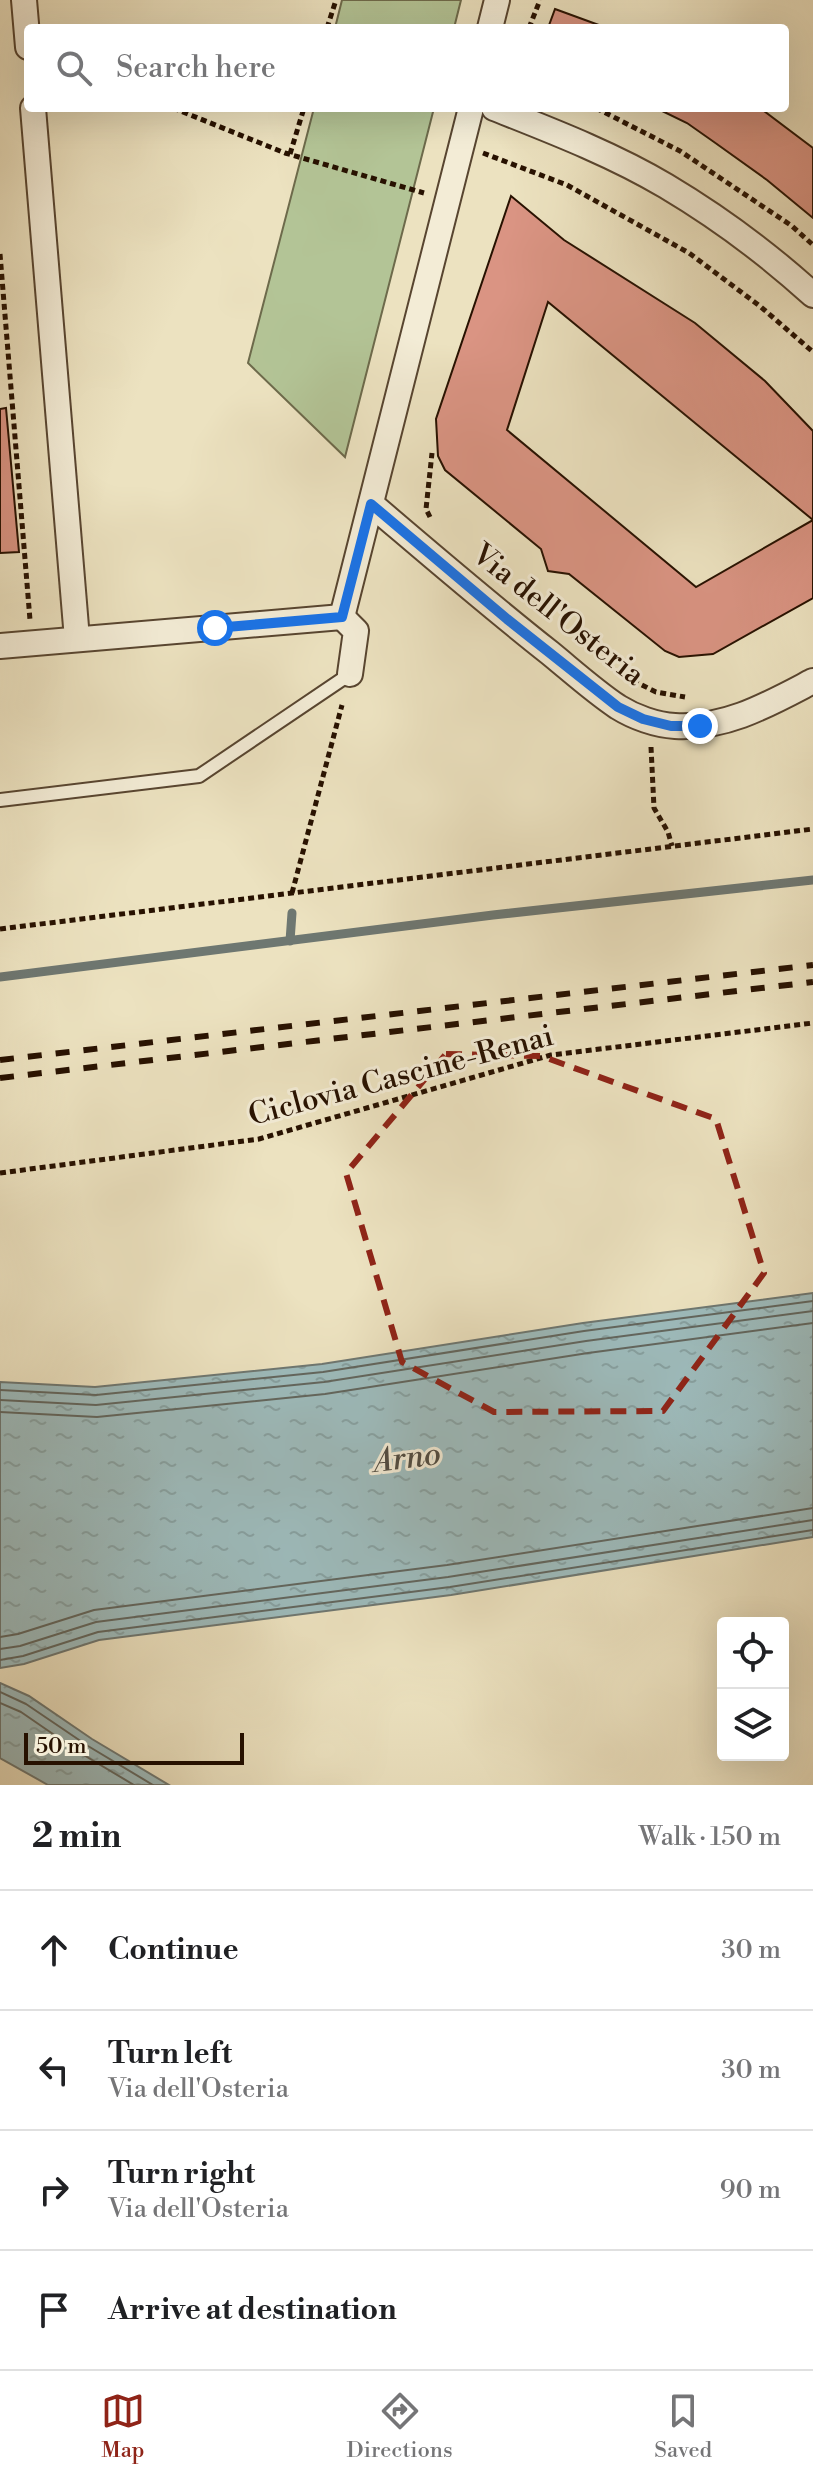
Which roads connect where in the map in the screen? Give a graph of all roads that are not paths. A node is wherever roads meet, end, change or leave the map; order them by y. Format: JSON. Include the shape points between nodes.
{"nodes":[{"id":1,"x":24,"y":0,"type":"edge"},
{"id":2,"x":497,"y":0,"type":"edge"},
{"id":3,"x":26,"y":24,"type":"edge"},
{"id":4,"x":491,"y":24,"type":"edge"},
{"id":5,"x":33,"y":112,"type":"edge"},
{"id":6,"x":470,"y":112,"type":"edge"},
{"id":7,"x":504,"y":112,"type":"edge"},
{"id":8,"x":813,"y":295,"type":"edge"},
{"id":9,"x":371,"y":504,"type":"junction"},
{"id":10,"x":342,"y":617,"type":"junction"},
{"id":11,"x":77,"y":639,"type":"junction"},
{"id":12,"x":0,"y":646,"type":"edge"},
{"id":13,"x":350,"y":674,"type":"joint"},
{"id":14,"x":813,"y":681,"type":"edge"},
{"id":15,"x":0,"y":800,"type":"edge"}],
"edges":[{"from":1,"to":3,"type":"street"},
{"from":2,"to":4,"type":"street"},
{"from":5,"to":11,"type":"street"},
{"from":6,"to":9,"type":"street"},
{"from":7,"to":8,"type":"street","via":[[665,185]]},
{"from":9,"to":10,"type":"street"},
{"from":9,"to":14,"type":"street","name":"Via dell'Osteria","via":[[618,707],[643,719],[671,726],[731,720]]},
{"from":10,"to":11,"type":"street"},
{"from":10,"to":13,"type":"street","via":[[356,631]]},
{"from":11,"to":12,"type":"street"},
{"from":13,"to":15,"type":"lane","via":[[199,776]]}]}
